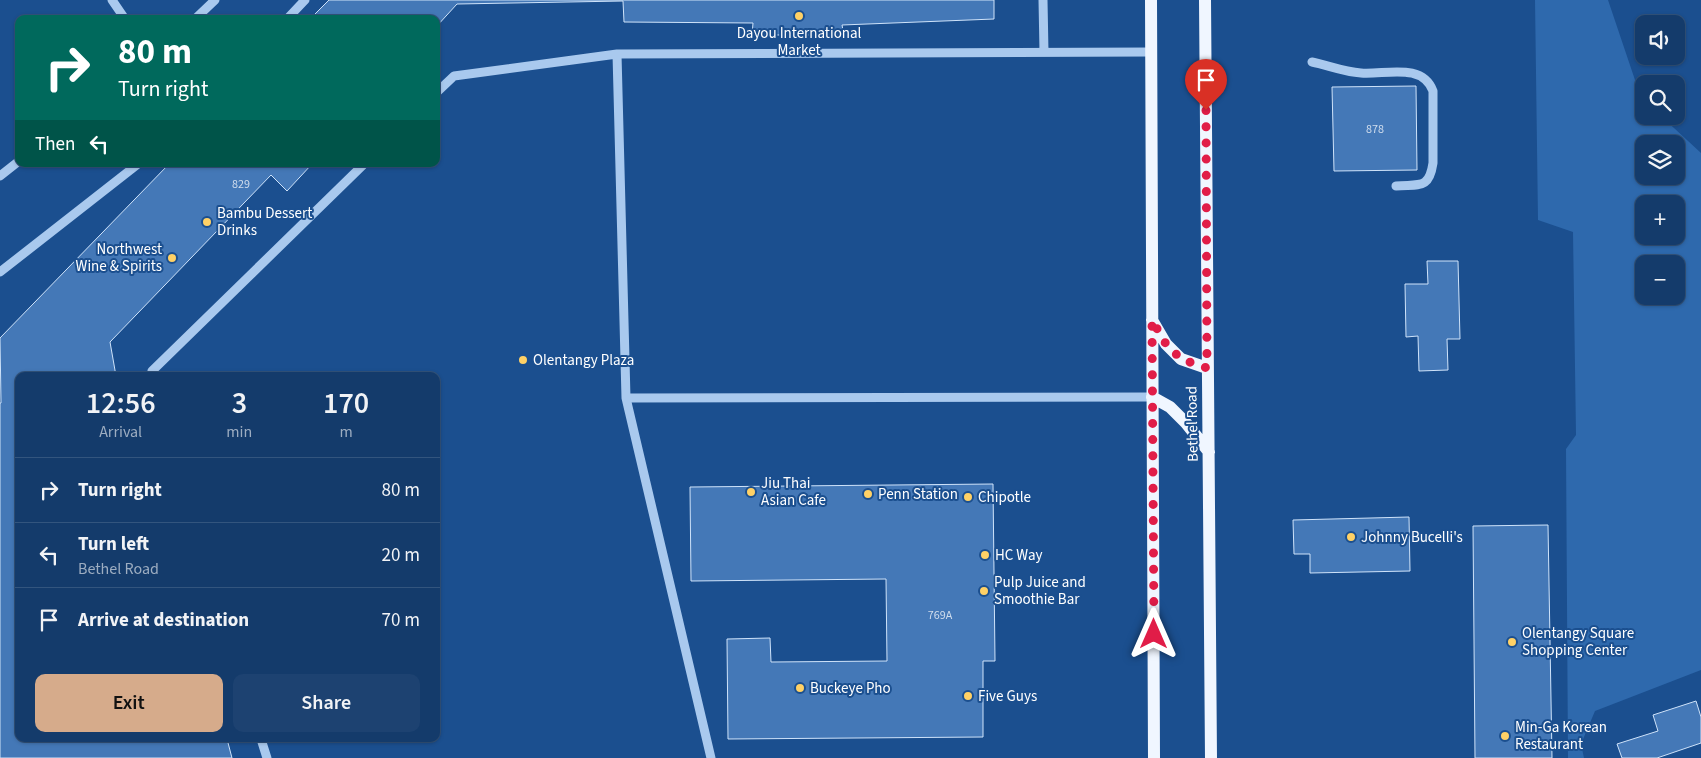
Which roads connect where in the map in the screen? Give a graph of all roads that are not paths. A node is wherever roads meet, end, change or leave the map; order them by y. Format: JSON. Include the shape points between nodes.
{"nodes":[{"id":1,"x":112,"y":0,"type":"edge"},
{"id":2,"x":214,"y":0,"type":"edge"},
{"id":3,"x":305,"y":0,"type":"edge"},
{"id":4,"x":1044,"y":0,"type":"edge"},
{"id":5,"x":1151,"y":0,"type":"edge"},
{"id":6,"x":1205,"y":0,"type":"edge"},
{"id":7,"x":122,"y":15,"type":"edge"},
{"id":8,"x":199,"y":15,"type":"edge"},
{"id":9,"x":291,"y":15,"type":"edge"},
{"id":10,"x":1044,"y":52,"type":"junction"},
{"id":11,"x":1151,"y":52,"type":"junction"},
{"id":12,"x":617,"y":54,"type":"junction"},
{"id":13,"x":1312,"y":62,"type":"dead end"},
{"id":14,"x":440,"y":90,"type":"edge"},
{"id":15,"x":15,"y":164,"type":"edge"},
{"id":16,"x":134,"y":167,"type":"edge"},
{"id":17,"x":361,"y":167,"type":"edge"},
{"id":18,"x":0,"y":176,"type":"edge"},
{"id":19,"x":1396,"y":186,"type":"dead end"},
{"id":20,"x":0,"y":272,"type":"edge"},
{"id":21,"x":1152,"y":320,"type":"junction"},
{"id":22,"x":1207,"y":368,"type":"junction"},
{"id":23,"x":153,"y":372,"type":"edge"},
{"id":24,"x":1152,"y":397,"type":"junction"},
{"id":25,"x":626,"y":398,"type":"junction"},
{"id":26,"x":1209,"y":452,"type":"junction"},
{"id":27,"x":262,"y":742,"type":"edge"},
{"id":28,"x":267,"y":758,"type":"edge"},
{"id":29,"x":711,"y":758,"type":"edge"},
{"id":30,"x":1154,"y":758,"type":"edge"},
{"id":31,"x":1211,"y":758,"type":"edge"}],
"edges":[{"from":1,"to":7,"type":"street"},
{"from":2,"to":8,"type":"street"},
{"from":3,"to":9,"type":"street"},
{"from":4,"to":10,"type":"street"},
{"from":5,"to":11,"type":"main road"},
{"from":6,"to":22,"type":"main road","name":"Bethel Road"},
{"from":10,"to":11,"type":"street"},
{"from":10,"to":12,"type":"street"},
{"from":11,"to":21,"type":"main road"},
{"from":12,"to":14,"type":"street","via":[[454,76]]},
{"from":12,"to":25,"type":"street"},
{"from":13,"to":19,"type":"street","via":[[1360,73],[1405,72],[1423,76],[1430,84],[1433,91],[1432,174],[1424,184]]},
{"from":15,"to":18,"type":"street"},
{"from":16,"to":20,"type":"street"},
{"from":17,"to":23,"type":"street"},
{"from":21,"to":22,"type":"main road","via":[[1166,344],[1181,359]]},
{"from":21,"to":24,"type":"main road"},
{"from":22,"to":26,"type":"main road","name":"Bethel Road"},
{"from":24,"to":25,"type":"street"},
{"from":24,"to":26,"type":"main road","via":[[1170,407]]},
{"from":24,"to":30,"type":"main road"},
{"from":25,"to":29,"type":"street"},
{"from":26,"to":31,"type":"main road","name":"Bethel Road"},
{"from":27,"to":28,"type":"street"}]}
